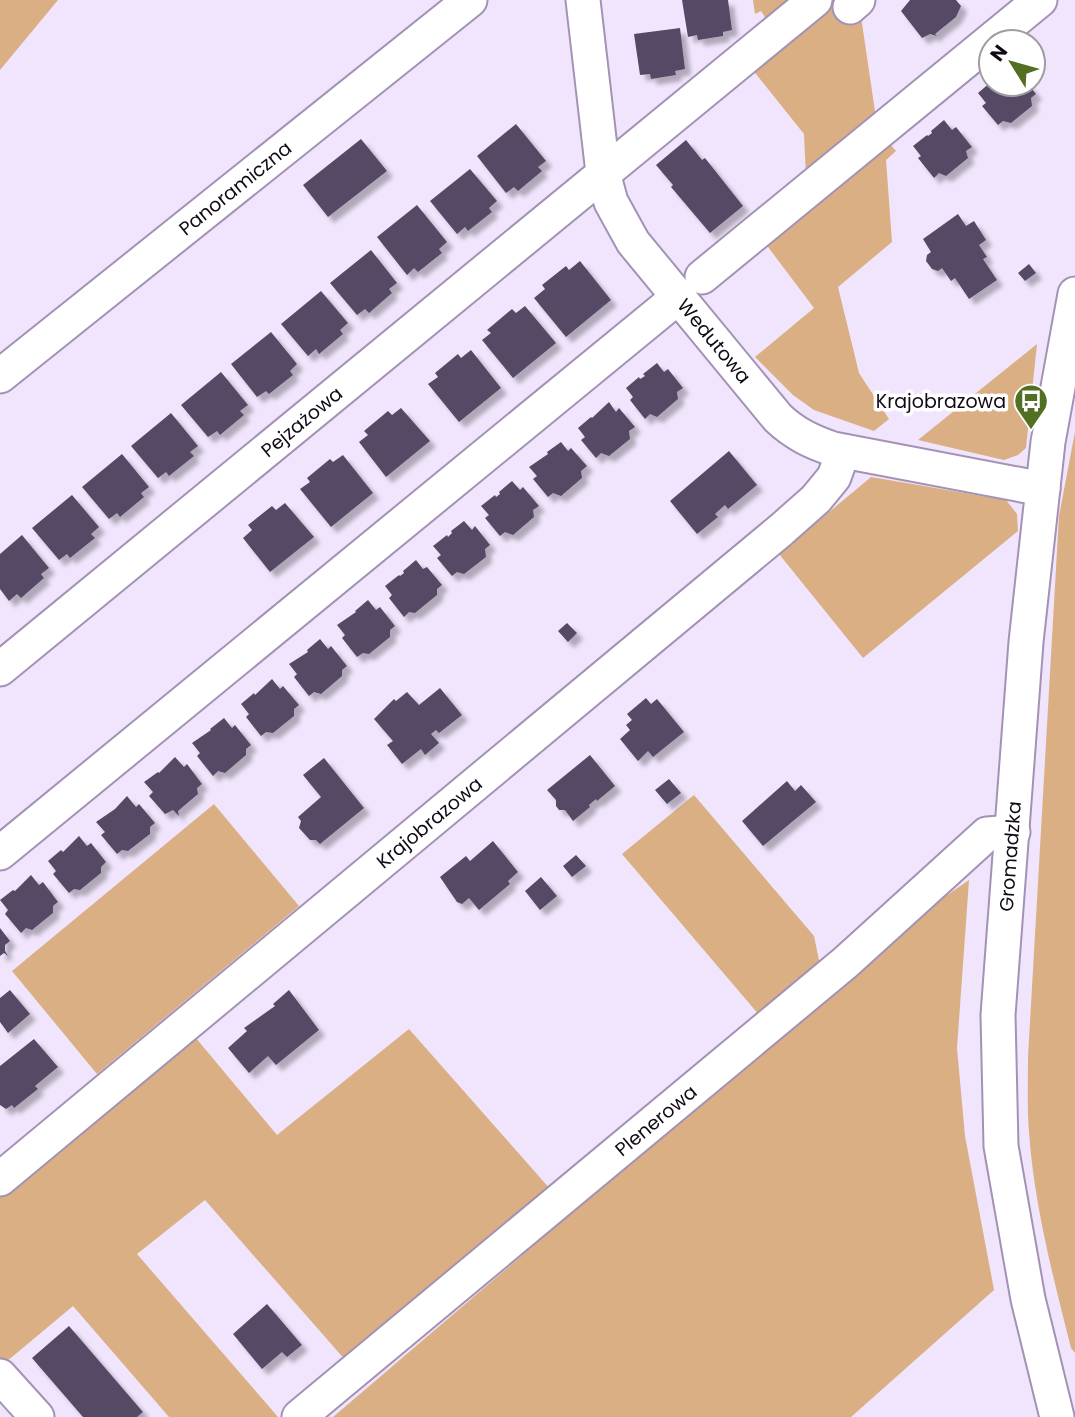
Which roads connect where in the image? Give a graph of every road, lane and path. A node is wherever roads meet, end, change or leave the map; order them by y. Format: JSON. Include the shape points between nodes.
{"nodes":[{"id":1,"x":470,"y":0,"type":"edge"},
{"id":2,"x":583,"y":0,"type":"edge"},
{"id":3,"x":815,"y":0,"type":"edge"},
{"id":4,"x":1040,"y":0,"type":"edge"},
{"id":5,"x":603,"y":173,"type":"junction"},
{"id":6,"x":690,"y":288,"type":"junction"},
{"id":7,"x":1075,"y":294,"type":"edge"},
{"id":8,"x":0,"y":376,"type":"edge"},
{"id":9,"x":843,"y":452,"type":"junction"},
{"id":10,"x":1043,"y":489,"type":"junction"},
{"id":11,"x":0,"y":668,"type":"edge"},
{"id":12,"x":1013,"y":832,"type":"junction"},
{"id":13,"x":0,"y":853,"type":"edge"},
{"id":14,"x":0,"y":1179,"type":"edge"},
{"id":15,"x":0,"y":1376,"type":"edge"},
{"id":16,"x":37,"y":1417,"type":"edge"},
{"id":17,"x":299,"y":1417,"type":"edge"},
{"id":18,"x":1057,"y":1417,"type":"edge"}],
"edges":[{"from":1,"to":8,"type":"street","name":"Panoramiczna"},
{"from":2,"to":5,"type":"street","name":"Wedutowa"},
{"from":3,"to":5,"type":"street","name":"Pejzażowa"},
{"from":4,"to":6,"type":"street"},
{"from":5,"to":6,"type":"street","name":"Wedutowa","via":[[611,202],[633,242]]},
{"from":5,"to":11,"type":"street","name":"Pejzażowa"},
{"from":6,"to":9,"type":"street","name":"Wedutowa","via":[[747,383],[790,429],[808,441]]},
{"from":6,"to":13,"type":"street"},
{"from":7,"to":10,"type":"street","name":"Gromadzka"},
{"from":9,"to":10,"type":"street","name":"Wedutowa"},
{"from":9,"to":14,"type":"street","name":"Krajobrazowa","via":[[834,477],[781,530]]},
{"from":10,"to":12,"type":"street","name":"Gromadzka","via":[[1026,642]]},
{"from":12,"to":17,"type":"street","name":"Plenerowa","via":[[987,834],[846,962]]},
{"from":12,"to":18,"type":"street","name":"Gromadzka","via":[[998,1016],[1000,1146],[1028,1299]]},
{"from":15,"to":16,"type":"street"}]}
